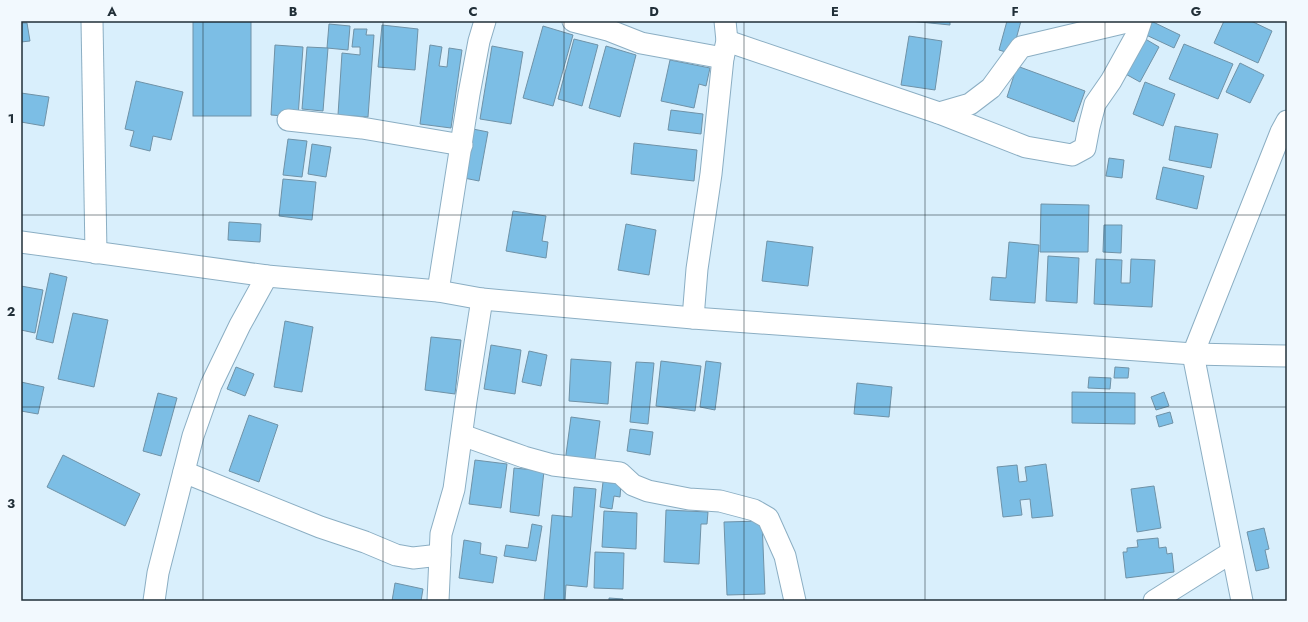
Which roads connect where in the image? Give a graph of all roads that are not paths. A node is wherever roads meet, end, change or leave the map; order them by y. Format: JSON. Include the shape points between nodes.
{"nodes":[{"id":1,"x":92,"y":21,"type":"edge"},
{"id":2,"x":485,"y":21,"type":"edge"},
{"id":3,"x":573,"y":21,"type":"edge"},
{"id":4,"x":725,"y":21,"type":"edge"},
{"id":5,"x":1131,"y":21,"type":"edge"},
{"id":6,"x":1141,"y":21,"type":"edge"},
{"id":7,"x":725,"y":50,"type":"junction"},
{"id":8,"x":939,"y":113,"type":"junction"},
{"id":9,"x":288,"y":120,"type":"dead end"},
{"id":10,"x":1287,"y":121,"type":"edge"},
{"id":11,"x":462,"y":145,"type":"junction"},
{"id":12,"x":21,"y":242,"type":"edge"},
{"id":13,"x":96,"y":253,"type":"junction"},
{"id":14,"x":267,"y":276,"type":"junction"},
{"id":15,"x":438,"y":291,"type":"junction"},
{"id":16,"x":482,"y":299,"type":"junction"},
{"id":17,"x":693,"y":318,"type":"junction"},
{"id":18,"x":1193,"y":354,"type":"junction"},
{"id":19,"x":1287,"y":356,"type":"edge"},
{"id":20,"x":462,"y":435,"type":"junction"},
{"id":21,"x":184,"y":472,"type":"junction"},
{"id":22,"x":1232,"y":552,"type":"junction"},
{"id":23,"x":440,"y":554,"type":"junction"},
{"id":24,"x":154,"y":601,"type":"edge"},
{"id":25,"x":438,"y":601,"type":"edge"},
{"id":26,"x":794,"y":601,"type":"edge"},
{"id":27,"x":1154,"y":601,"type":"edge"},
{"id":28,"x":1242,"y":601,"type":"edge"}],
"edges":[{"from":1,"to":13,"type":"street"},
{"from":2,"to":11,"type":"street","via":[[469,94]]},
{"from":3,"to":7,"type":"street","via":[[608,30],[641,43]]},
{"from":4,"to":7,"type":"street"},
{"from":5,"to":8,"type":"street","via":[[1021,47],[991,88],[970,104]]},
{"from":6,"to":8,"type":"street","via":[[1136,36],[1095,104],[1085,148],[1072,155],[1026,147]]},
{"from":7,"to":8,"type":"street"},
{"from":7,"to":17,"type":"street"},
{"from":9,"to":11,"type":"street","via":[[362,128]]},
{"from":10,"to":18,"type":"street"},
{"from":11,"to":15,"type":"street"},
{"from":12,"to":13,"type":"street"},
{"from":13,"to":14,"type":"street"},
{"from":14,"to":15,"type":"street"},
{"from":14,"to":21,"type":"street","via":[[211,385],[193,436]]},
{"from":15,"to":16,"type":"street"},
{"from":16,"to":17,"type":"street"},
{"from":16,"to":20,"type":"street"},
{"from":17,"to":18,"type":"street"},
{"from":18,"to":19,"type":"street"},
{"from":18,"to":22,"type":"street"},
{"from":20,"to":23,"type":"street","via":[[454,489],[441,534]]},
{"from":20,"to":26,"type":"street","via":[[553,465],[620,473],[634,485],[648,491],[689,499],[720,501],[754,510],[768,518],[785,556]]},
{"from":21,"to":23,"type":"street","via":[[396,555],[413,558]]},
{"from":21,"to":24,"type":"street","via":[[158,572]]},
{"from":22,"to":27,"type":"street"},
{"from":22,"to":28,"type":"street"},
{"from":23,"to":25,"type":"street"}]}
